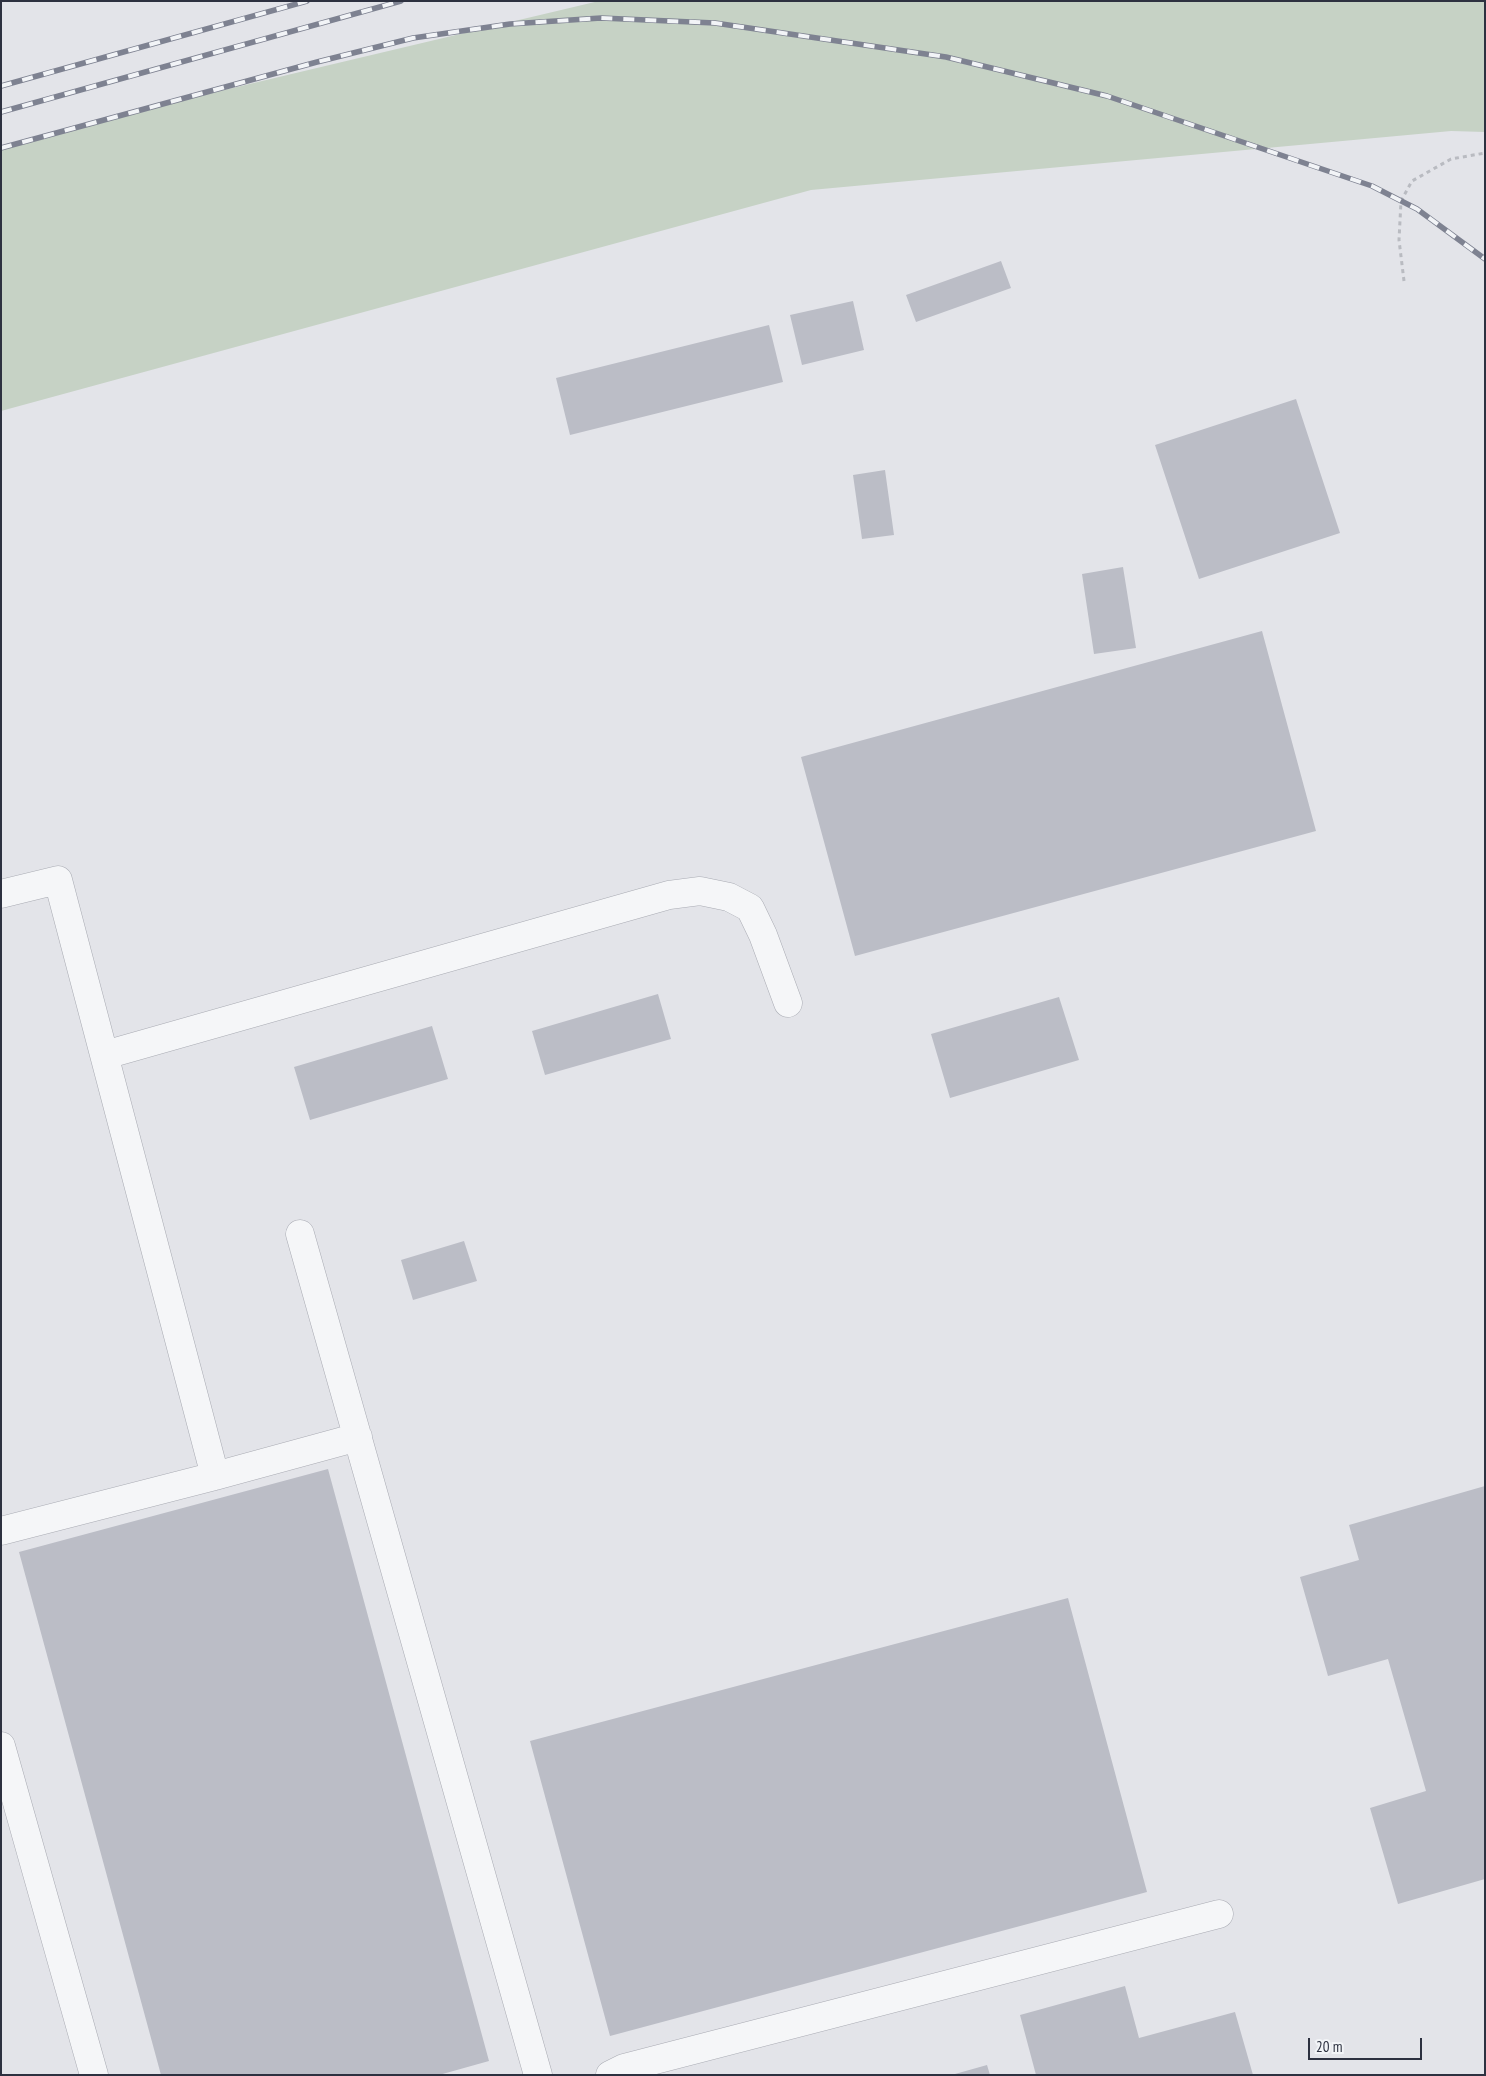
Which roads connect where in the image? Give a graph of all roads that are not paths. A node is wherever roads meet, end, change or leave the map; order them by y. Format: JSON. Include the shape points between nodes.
{"nodes":[{"id":1,"x":1,"y":894,"type":"edge"},
{"id":2,"x":788,"y":1003,"type":"dead end"},
{"id":3,"x":105,"y":1055,"type":"junction"},
{"id":4,"x":300,"y":1234,"type":"dead end"},
{"id":5,"x":358,"y":1436,"type":"junction"},
{"id":6,"x":215,"y":1476,"type":"junction"},
{"id":7,"x":1,"y":1530,"type":"edge"},
{"id":8,"x":1,"y":1746,"type":"edge"},
{"id":9,"x":1219,"y":1914,"type":"dead end"},
{"id":10,"x":94,"y":2075,"type":"edge"},
{"id":11,"x":538,"y":2075,"type":"edge"},
{"id":12,"x":610,"y":2075,"type":"edge"}],
"edges":[{"from":1,"to":3,"type":"lane","via":[[58,880]]},
{"from":2,"to":3,"type":"lane","via":[[750,908],[729,897],[700,890],[659,898]]},
{"from":3,"to":6,"type":"lane"},
{"from":4,"to":5,"type":"lane"},
{"from":5,"to":6,"type":"lane"},
{"from":5,"to":11,"type":"lane"},
{"from":6,"to":7,"type":"lane"},
{"from":8,"to":10,"type":"lane"},
{"from":9,"to":12,"type":"lane","via":[[624,2068]]}]}
